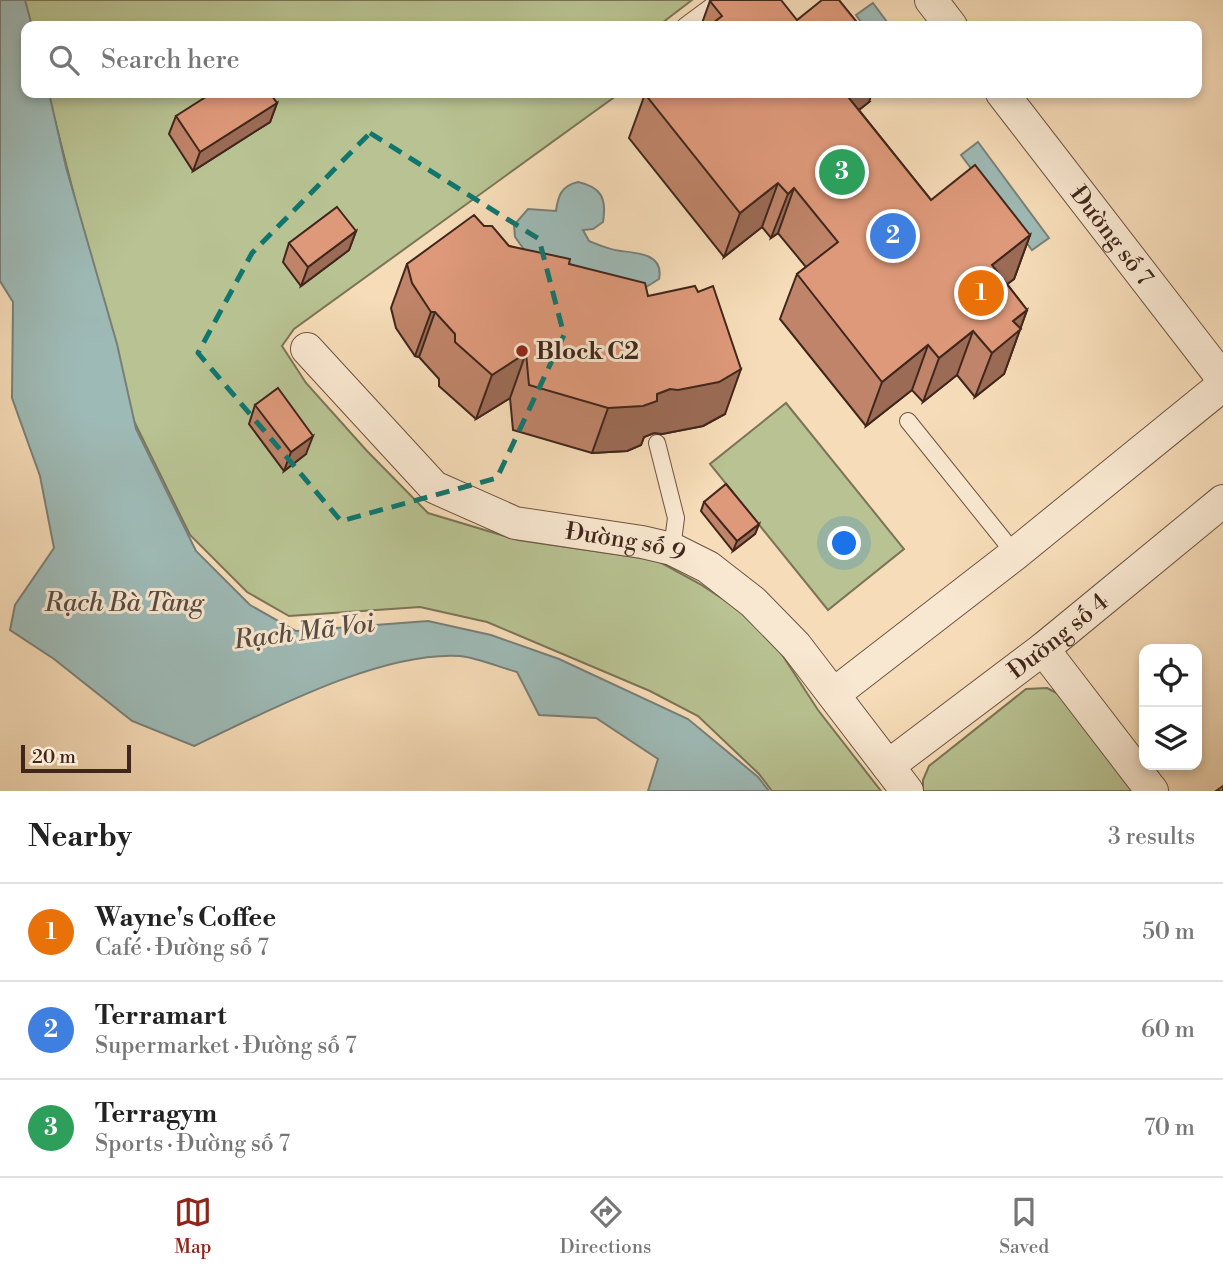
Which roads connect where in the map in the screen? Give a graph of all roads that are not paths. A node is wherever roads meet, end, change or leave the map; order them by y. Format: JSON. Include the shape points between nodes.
{"nodes":[{"id":1,"x":720,"y":0,"type":"edge"},
{"id":2,"x":931,"y":0,"type":"edge"},
{"id":3,"x":692,"y":21,"type":"edge"},
{"id":4,"x":947,"y":21,"type":"edge"},
{"id":5,"x":1006,"y":98,"type":"edge"},
{"id":6,"x":307,"y":349,"type":"dead end"},
{"id":7,"x":1223,"y":382,"type":"edge"},
{"id":8,"x":908,"y":421,"type":"dead end"},
{"id":9,"x":657,"y":443,"type":"edge"},
{"id":10,"x":1223,"y":501,"type":"edge"},
{"id":11,"x":672,"y":549,"type":"junction"},
{"id":12,"x":1015,"y":554,"type":"junction"},
{"id":13,"x":1043,"y":649,"type":"junction"},
{"id":14,"x":834,"y":694,"type":"junction"},
{"id":15,"x":888,"y":766,"type":"junction"},
{"id":16,"x":907,"y":791,"type":"edge"},
{"id":17,"x":1152,"y":791,"type":"edge"}],
"edges":[{"from":1,"to":3,"type":"lane"},
{"from":2,"to":4,"type":"street"},
{"from":5,"to":7,"type":"street","name":"Đường số 7"},
{"from":6,"to":11,"type":"street","name":"Đường số 9","via":[[434,487],[515,523]]},
{"from":7,"to":12,"type":"street"},
{"from":8,"to":12,"type":"lane"},
{"from":9,"to":11,"type":"lane","via":[[676,517]]},
{"from":10,"to":13,"type":"street","name":"Đường số 4"},
{"from":11,"to":14,"type":"street","name":"Đường số 9","via":[[708,567],[753,602]]},
{"from":12,"to":14,"type":"street"},
{"from":13,"to":15,"type":"street","name":"Đường số 4"},
{"from":13,"to":17,"type":"street"},
{"from":14,"to":15,"type":"street","name":"Đường số 9"},
{"from":15,"to":16,"type":"street","name":"Đường số 9"}]}
